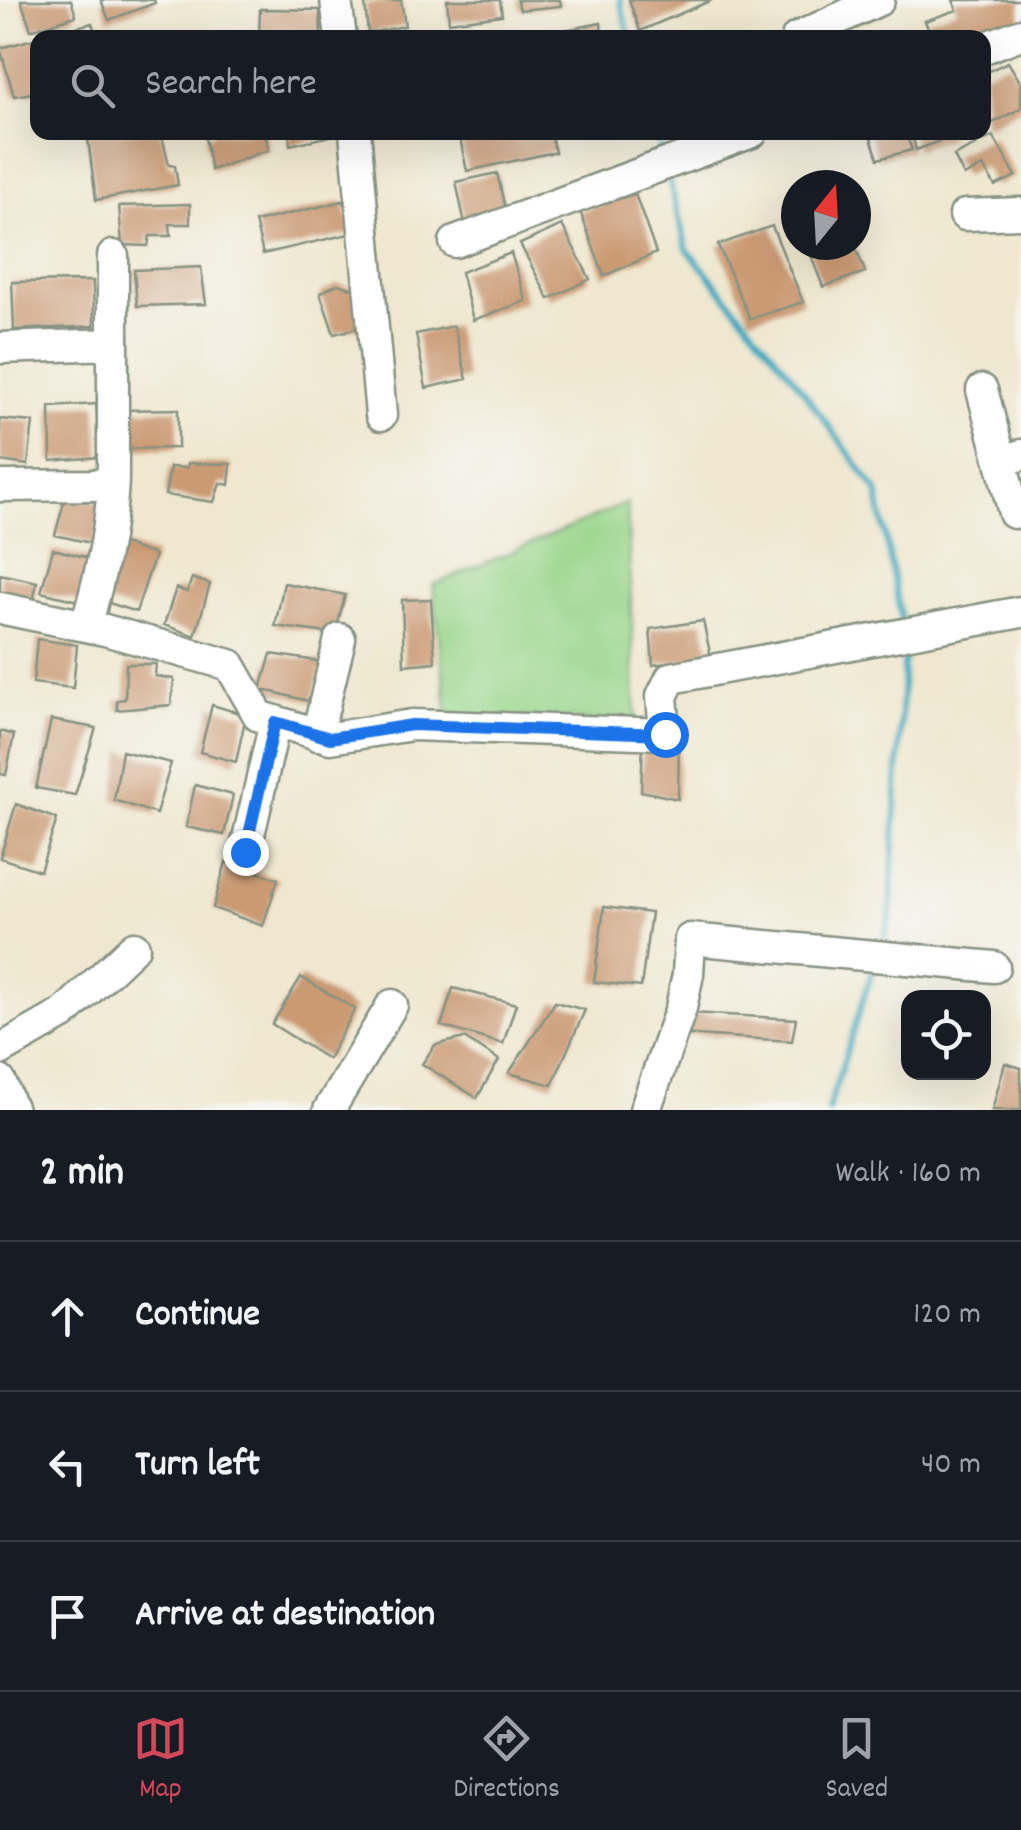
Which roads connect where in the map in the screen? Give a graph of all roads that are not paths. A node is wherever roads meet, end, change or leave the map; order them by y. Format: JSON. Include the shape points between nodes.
{"nodes":[{"id":1,"x":336,"y":0,"type":"edge"},
{"id":2,"x":879,"y":0,"type":"edge"},
{"id":3,"x":340,"y":30,"type":"edge"},
{"id":4,"x":815,"y":30,"type":"edge"},
{"id":5,"x":1021,"y":34,"type":"edge"},
{"id":6,"x":991,"y":45,"type":"edge"},
{"id":7,"x":356,"y":140,"type":"edge"},
{"id":8,"x":730,"y":140,"type":"edge"},
{"id":9,"x":1021,"y":213,"type":"edge"},
{"id":10,"x":965,"y":216,"type":"dead end"},
{"id":11,"x":455,"y":242,"type":"dead end"},
{"id":12,"x":113,"y":256,"type":"dead end"},
{"id":13,"x":113,"y":344,"type":"junction"},
{"id":14,"x":0,"y":348,"type":"edge"},
{"id":15,"x":982,"y":390,"type":"dead end"},
{"id":16,"x":381,"y":415,"type":"dead end"},
{"id":17,"x":1011,"y":458,"type":"edge"},
{"id":18,"x":113,"y":480,"type":"junction"},
{"id":19,"x":0,"y":486,"type":"edge"},
{"id":20,"x":1014,"y":512,"type":"dead end"},
{"id":21,"x":0,"y":608,"type":"edge"},
{"id":22,"x":1021,"y":612,"type":"edge"},
{"id":23,"x":86,"y":626,"type":"junction"},
{"id":24,"x":340,"y":639,"type":"dead end"},
{"id":25,"x":275,"y":722,"type":"junction"},
{"id":26,"x":317,"y":735,"type":"junction"},
{"id":27,"x":245,"y":852,"type":"dead end"},
{"id":28,"x":134,"y":947,"type":"dead end"},
{"id":29,"x":994,"y":967,"type":"dead end"},
{"id":30,"x":392,"y":1005,"type":"dead end"},
{"id":31,"x":0,"y":1050,"type":"edge"},
{"id":32,"x":0,"y":1081,"type":"edge"},
{"id":33,"x":12,"y":1110,"type":"edge"},
{"id":34,"x":329,"y":1110,"type":"edge"},
{"id":35,"x":645,"y":1110,"type":"edge"}],
"edges":[{"from":1,"to":3,"type":"street"},
{"from":2,"to":4,"type":"street"},
{"from":5,"to":6,"type":"street"},
{"from":7,"to":16,"type":"street"},
{"from":8,"to":11,"type":"street"},
{"from":9,"to":10,"type":"street"},
{"from":12,"to":13,"type":"street"},
{"from":13,"to":14,"type":"street"},
{"from":13,"to":18,"type":"street"},
{"from":15,"to":17,"type":"street"},
{"from":17,"to":20,"type":"street"},
{"from":18,"to":19,"type":"street"},
{"from":18,"to":23,"type":"street","via":[[103,568]]},
{"from":21,"to":23,"type":"street"},
{"from":22,"to":26,"type":"street","via":[[670,678],[662,696],[665,734],[412,725]]},
{"from":23,"to":25,"type":"street","via":[[230,664],[259,716]]},
{"from":24,"to":26,"type":"street"},
{"from":25,"to":26,"type":"street"},
{"from":25,"to":27,"type":"street"},
{"from":28,"to":31,"type":"street","via":[[63,1014]]},
{"from":29,"to":35,"type":"street","via":[[690,939],[681,1008]]},
{"from":30,"to":34,"type":"street"},
{"from":32,"to":33,"type":"street"}]}
